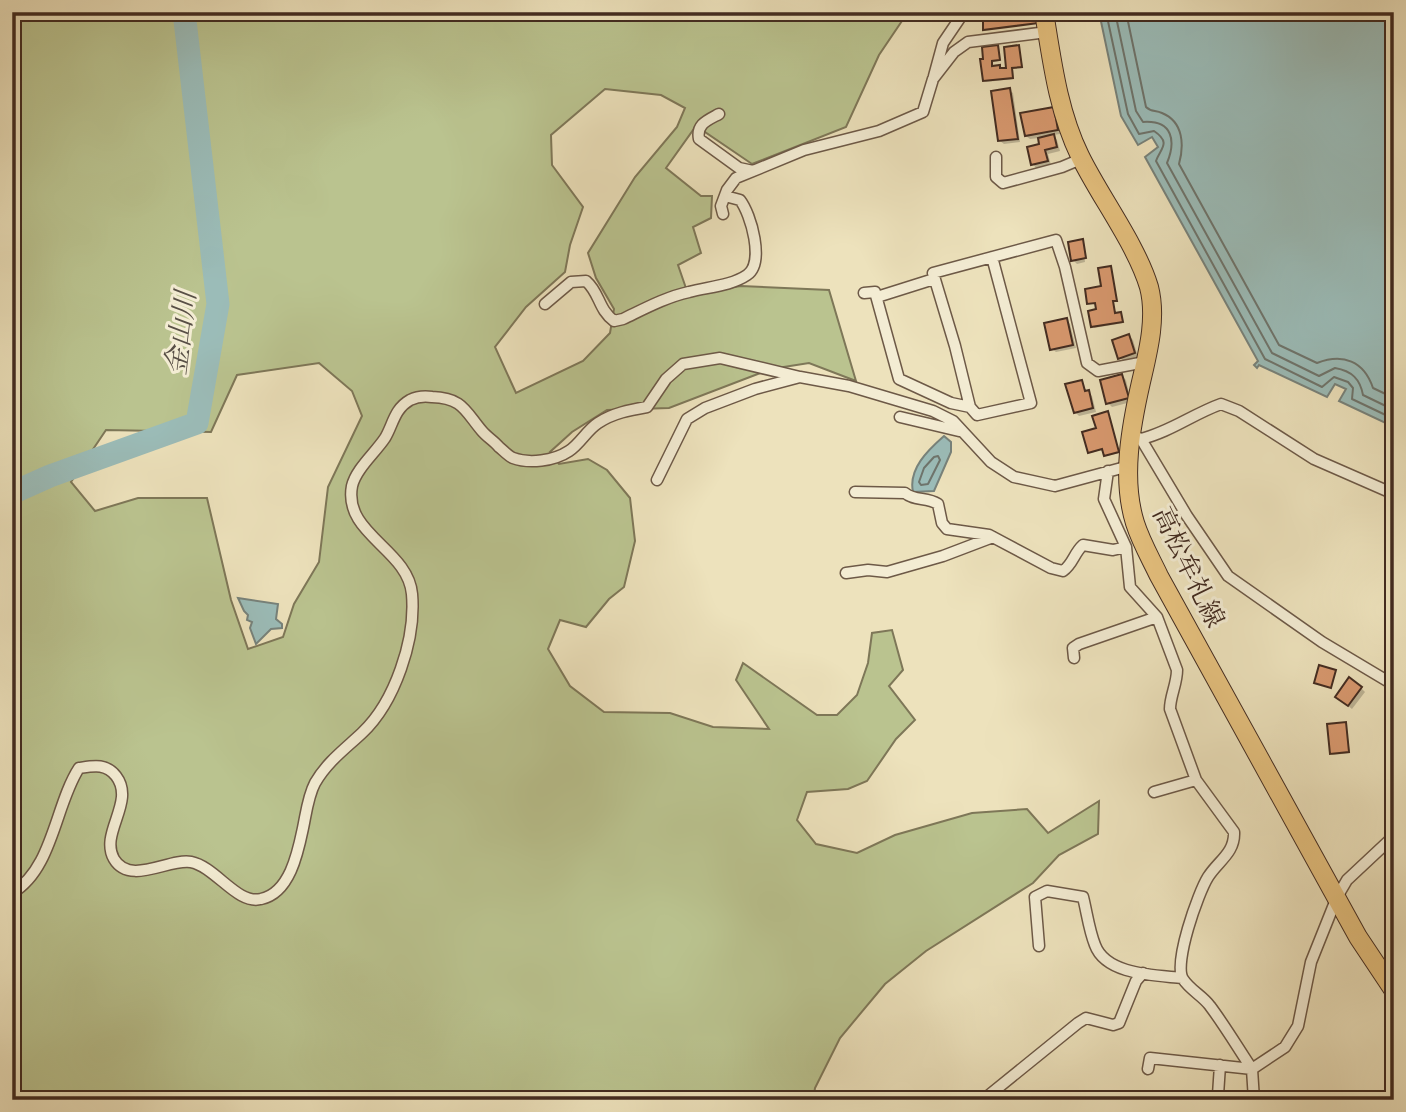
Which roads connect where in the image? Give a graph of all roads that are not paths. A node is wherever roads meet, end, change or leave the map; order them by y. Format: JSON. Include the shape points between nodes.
{"nodes":[{"id":1,"x":964,"y":12,"type":"edge"},
{"id":2,"x":1044,"y":12,"type":"edge"},
{"id":3,"x":1047,"y":32,"type":"junction"},
{"id":4,"x":933,"y":79,"type":"junction"},
{"id":5,"x":719,"y":114,"type":"dead end"},
{"id":6,"x":996,"y":157,"type":"dead end"},
{"id":7,"x":1081,"y":159,"type":"junction"},
{"id":8,"x":754,"y":172,"type":"junction"},
{"id":9,"x":725,"y":196,"type":"junction"},
{"id":10,"x":723,"y":214,"type":"dead end"},
{"id":11,"x":992,"y":257,"type":"junction"},
{"id":12,"x":934,"y":279,"type":"junction"},
{"id":13,"x":864,"y":293,"type":"dead end"},
{"id":14,"x":877,"y":297,"type":"junction"},
{"id":15,"x":545,"y":304,"type":"dead end"},
{"id":16,"x":1145,"y":362,"type":"junction"},
{"id":17,"x":800,"y":377,"type":"junction"},
{"id":18,"x":970,"y":407,"type":"junction"},
{"id":19,"x":900,"y":417,"type":"dead end"},
{"id":20,"x":962,"y":431,"type":"junction"},
{"id":21,"x":1136,"y":437,"type":"junction"},
{"id":22,"x":1129,"y":466,"type":"junction"},
{"id":23,"x":1108,"y":471,"type":"junction"},
{"id":24,"x":657,"y":480,"type":"dead end"},
{"id":25,"x":855,"y":492,"type":"dead end"},
{"id":26,"x":1394,"y":494,"type":"edge"},
{"id":27,"x":993,"y":537,"type":"junction"},
{"id":28,"x":1126,"y":547,"type":"junction"},
{"id":29,"x":846,"y":573,"type":"dead end"},
{"id":30,"x":1157,"y":617,"type":"junction"},
{"id":31,"x":1074,"y":657,"type":"dead end"},
{"id":32,"x":1394,"y":685,"type":"edge"},
{"id":33,"x":1196,"y":780,"type":"junction"},
{"id":34,"x":1154,"y":792,"type":"dead end"},
{"id":35,"x":1394,"y":836,"type":"edge"},
{"id":36,"x":12,"y":893,"type":"edge"},
{"id":37,"x":1337,"y":897,"type":"junction"},
{"id":38,"x":1039,"y":946,"type":"dead end"},
{"id":39,"x":1143,"y":973,"type":"junction"},
{"id":40,"x":1182,"y":978,"type":"junction"},
{"id":41,"x":1394,"y":991,"type":"edge"},
{"id":42,"x":1220,"y":1065,"type":"junction"},
{"id":43,"x":1147,"y":1069,"type":"dead end"},
{"id":44,"x":1252,"y":1069,"type":"junction"},
{"id":45,"x":1218,"y":1095,"type":"dead end"},
{"id":46,"x":983,"y":1100,"type":"edge"},
{"id":47,"x":1254,"y":1100,"type":"edge"}],
"edges":[{"from":1,"to":4,"type":"street","via":[[943,43]]},
{"from":2,"to":3,"type":"main road","name":"高松牟礼線"},
{"from":3,"to":4,"type":"street","via":[[968,42]]},
{"from":3,"to":7,"type":"main road","name":"高松牟礼線","via":[[1059,97]]},
{"from":4,"to":8,"type":"street","via":[[923,112],[879,131],[804,150]]},
{"from":5,"to":8,"type":"street","via":[[702,124],[699,139],[739,168]]},
{"from":6,"to":7,"type":"street","via":[[996,177],[1003,183]]},
{"from":7,"to":16,"type":"main road","name":"高松牟礼線","via":[[1149,288],[1152,314]]},
{"from":8,"to":9,"type":"street","via":[[736,178]]},
{"from":9,"to":10,"type":"street"},
{"from":9,"to":15,"type":"street","via":[[740,200],[751,219],[756,263],[749,274],[686,292],[623,320],[614,321],[604,314],[586,281],[571,282]]},
{"from":11,"to":12,"type":"street","via":[[933,274]]},
{"from":11,"to":16,"type":"street","via":[[1056,240],[1087,363],[1098,371]]},
{"from":11,"to":18,"type":"street","via":[[1031,403],[977,415]]},
{"from":12,"to":14,"type":"street"},
{"from":12,"to":18,"type":"street"},
{"from":13,"to":14,"type":"street","via":[[876,292]]},
{"from":14,"to":18,"type":"street","via":[[899,379]]},
{"from":16,"to":21,"type":"main road","name":"高松牟礼線"},
{"from":17,"to":20,"type":"street","via":[[933,411]]},
{"from":17,"to":24,"type":"street","via":[[755,389],[687,419]]},
{"from":17,"to":36,"type":"street","via":[[720,358],[683,364],[647,407],[597,423],[570,451],[531,461],[511,457],[465,407],[446,397],[411,399],[393,418],[385,438],[352,484],[355,519],[388,552],[412,590],[411,624],[402,665],[377,717],[328,764],[313,786],[297,857],[279,889],[256,901],[244,898],[190,862],[134,871],[122,867],[114,859],[110,842],[122,802],[121,782],[112,770],[97,765],[79,768],[69,783],[58,822],[37,865],[24,886]]},
{"from":19,"to":20,"type":"street"},
{"from":20,"to":23,"type":"street","via":[[991,462],[1014,477],[1055,485]]},
{"from":21,"to":22,"type":"main road","name":"高松牟礼線"},
{"from":21,"to":26,"type":"street","via":[[1158,435],[1221,404],[1314,458]]},
{"from":21,"to":32,"type":"street","via":[[1228,576],[1322,642]]},
{"from":22,"to":23,"type":"street"},
{"from":22,"to":37,"type":"main road","name":"高松牟礼線","via":[[1129,497],[1146,550]]},
{"from":23,"to":28,"type":"street","via":[[1106,506]]},
{"from":25,"to":27,"type":"street","via":[[905,493],[930,499],[938,505],[947,529]]},
{"from":27,"to":28,"type":"street","via":[[1063,572],[1083,545],[1113,550]]},
{"from":27,"to":29,"type":"street","via":[[912,566]]},
{"from":28,"to":30,"type":"street","via":[[1130,587]]},
{"from":30,"to":31,"type":"street","via":[[1079,644],[1073,648]]},
{"from":30,"to":33,"type":"street","via":[[1177,670],[1170,709]]},
{"from":33,"to":34,"type":"street"},
{"from":33,"to":40,"type":"street","via":[[1230,824],[1235,841],[1206,880],[1195,904],[1180,967]]},
{"from":35,"to":37,"type":"street","via":[[1347,880]]},
{"from":37,"to":41,"type":"main road","name":"高松牟礼線"},
{"from":37,"to":44,"type":"street","via":[[1311,962],[1298,1026],[1285,1047]]},
{"from":38,"to":39,"type":"street","via":[[1035,897],[1047,891],[1083,897],[1095,947],[1108,962]]},
{"from":39,"to":40,"type":"street"},
{"from":39,"to":46,"type":"street","via":[[1119,1023],[1086,1018]]},
{"from":40,"to":44,"type":"street","via":[[1209,1005]]},
{"from":42,"to":43,"type":"street","via":[[1150,1058]]},
{"from":42,"to":44,"type":"street"},
{"from":42,"to":45,"type":"street"},
{"from":44,"to":47,"type":"street"}]}
